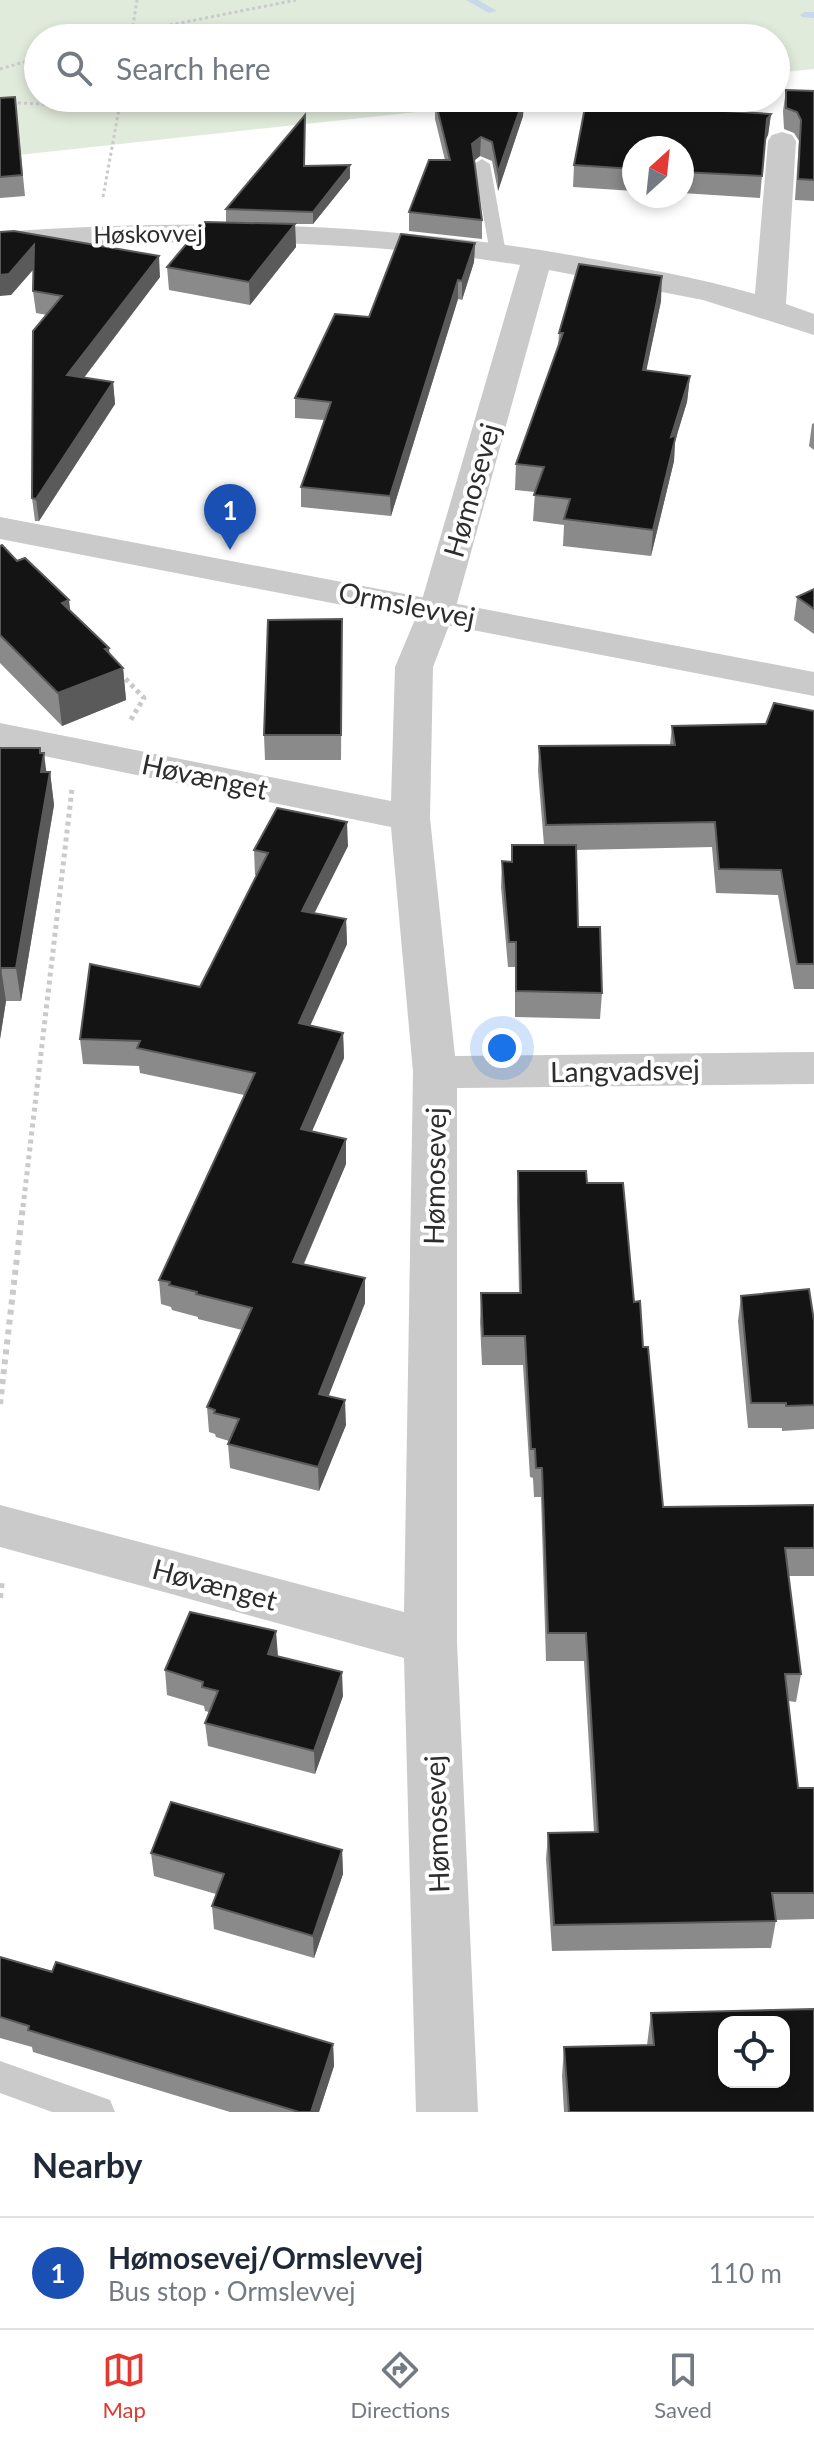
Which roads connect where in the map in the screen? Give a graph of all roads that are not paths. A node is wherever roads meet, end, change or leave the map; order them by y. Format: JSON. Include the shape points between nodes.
{"nodes":[{"id":1,"x":782,"y":141,"type":"dead end"},
{"id":2,"x":482,"y":164,"type":"dead end"},
{"id":3,"x":0,"y":241,"type":"edge"},
{"id":4,"x":517,"y":256,"type":"junction"},
{"id":5,"x":770,"y":306,"type":"junction"},
{"id":6,"x":814,"y":325,"type":"edge"},
{"id":7,"x":0,"y":528,"type":"edge"},
{"id":8,"x":437,"y":610,"type":"junction"},
{"id":9,"x":814,"y":684,"type":"edge"},
{"id":10,"x":0,"y":735,"type":"edge"},
{"id":11,"x":410,"y":818,"type":"junction"},
{"id":12,"x":814,"y":1068,"type":"edge"},
{"id":13,"x":435,"y":1072,"type":"junction"},
{"id":14,"x":0,"y":1526,"type":"edge"},
{"id":15,"x":430,"y":1642,"type":"junction"},
{"id":16,"x":0,"y":2077,"type":"edge"},
{"id":17,"x":98,"y":2112,"type":"edge"},
{"id":18,"x":447,"y":2112,"type":"edge"}],
"edges":[{"from":1,"to":5,"type":"street"},
{"from":2,"to":4,"type":"lane"},
{"from":3,"to":4,"type":"street","name":"Høskovvej","via":[[226,231],[352,236]]},
{"from":4,"to":5,"type":"street","name":"Høskovvej","via":[[666,281]]},
{"from":4,"to":8,"type":"street","name":"Hømosevej"},
{"from":5,"to":6,"type":"street","name":"Høskovvej"},
{"from":7,"to":8,"type":"street","name":"Ormslevvej"},
{"from":8,"to":9,"type":"street","name":"Ormslevvej"},
{"from":8,"to":11,"type":"street","name":"Hømosevej","via":[[414,667]]},
{"from":10,"to":11,"type":"street","name":"Høvænget"},
{"from":11,"to":13,"type":"street","name":"Hømosevej"},
{"from":12,"to":13,"type":"street","name":"Langvadsvej"},
{"from":13,"to":15,"type":"street","name":"Hømosevej"},
{"from":14,"to":15,"type":"street","name":"Høvænget"},
{"from":15,"to":18,"type":"street","name":"Hømosevej"},
{"from":16,"to":17,"type":"lane"}]}
